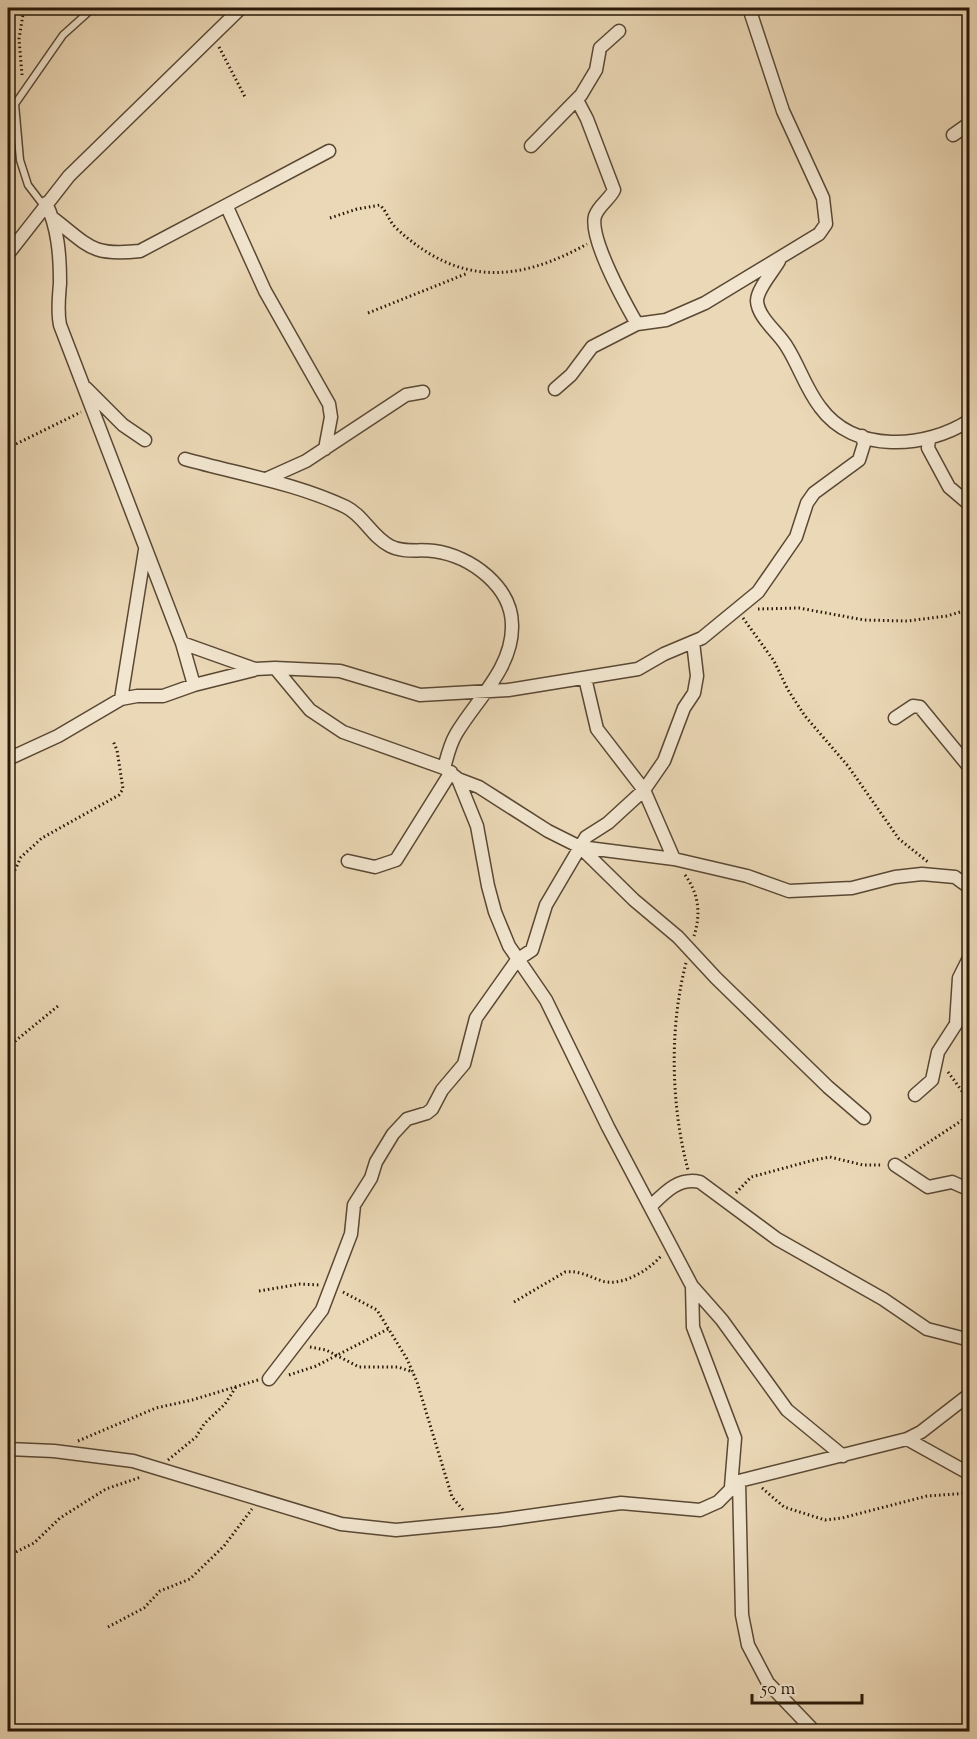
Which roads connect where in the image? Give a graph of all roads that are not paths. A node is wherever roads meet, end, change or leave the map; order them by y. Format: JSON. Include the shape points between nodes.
{"nodes":[{"id":1,"x":93,"y":8,"type":"edge"},
{"id":2,"x":241,"y":8,"type":"edge"},
{"id":3,"x":749,"y":8,"type":"edge"},
{"id":4,"x":619,"y":31,"type":"dead end"},
{"id":5,"x":577,"y":100,"type":"junction"},
{"id":6,"x":969,"y":123,"type":"edge"},
{"id":7,"x":953,"y":135,"type":"dead end"},
{"id":8,"x":531,"y":146,"type":"dead end"},
{"id":9,"x":329,"y":151,"type":"dead end"},
{"id":10,"x":45,"y":205,"type":"junction"},
{"id":11,"x":227,"y":207,"type":"junction"},
{"id":12,"x":54,"y":219,"type":"junction"},
{"id":13,"x":8,"y":254,"type":"edge"},
{"id":14,"x":781,"y":258,"type":"junction"},
{"id":15,"x":637,"y":324,"type":"junction"},
{"id":16,"x":85,"y":387,"type":"junction"},
{"id":17,"x":555,"y":389,"type":"dead end"},
{"id":18,"x":423,"y":392,"type":"dead end"},
{"id":19,"x":969,"y":420,"type":"edge"},
{"id":20,"x":862,"y":436,"type":"junction"},
{"id":21,"x":928,"y":439,"type":"junction"},
{"id":22,"x":146,"y":440,"type":"dead end"},
{"id":23,"x":325,"y":449,"type":"junction"},
{"id":24,"x":185,"y":459,"type":"dead end"},
{"id":25,"x":266,"y":480,"type":"junction"},
{"id":26,"x":969,"y":505,"type":"edge"},
{"id":27,"x":146,"y":549,"type":"junction"},
{"id":28,"x":182,"y":642,"type":"junction"},
{"id":29,"x":693,"y":642,"type":"junction"},
{"id":30,"x":275,"y":668,"type":"junction"},
{"id":31,"x":255,"y":669,"type":"junction"},
{"id":32,"x":585,"y":678,"type":"junction"},
{"id":33,"x":195,"y":685,"type":"junction"},
{"id":34,"x":486,"y":692,"type":"junction"},
{"id":35,"x":121,"y":699,"type":"junction"},
{"id":36,"x":896,"y":718,"type":"dead end"},
{"id":37,"x":8,"y":759,"type":"edge"},
{"id":38,"x":969,"y":768,"type":"edge"},
{"id":39,"x":451,"y":773,"type":"junction"},
{"id":40,"x":644,"y":790,"type":"junction"},
{"id":41,"x":580,"y":847,"type":"junction"},
{"id":42,"x":674,"y":858,"type":"junction"},
{"id":43,"x":348,"y":861,"type":"dead end"},
{"id":44,"x":969,"y":888,"type":"edge"},
{"id":45,"x":969,"y":956,"type":"edge"},
{"id":46,"x":518,"y":960,"type":"junction"},
{"id":47,"x":915,"y":1095,"type":"dead end"},
{"id":48,"x":864,"y":1118,"type":"dead end"},
{"id":49,"x":895,"y":1166,"type":"road end"},
{"id":50,"x":969,"y":1190,"type":"edge"},
{"id":51,"x":651,"y":1206,"type":"junction"},
{"id":52,"x":692,"y":1286,"type":"junction"},
{"id":53,"x":969,"y":1340,"type":"edge"},
{"id":54,"x":269,"y":1379,"type":"road end"},
{"id":55,"x":969,"y":1394,"type":"edge"},
{"id":56,"x":907,"y":1439,"type":"junction"},
{"id":57,"x":8,"y":1449,"type":"edge"},
{"id":58,"x":843,"y":1456,"type":"junction"},
{"id":59,"x":969,"y":1474,"type":"edge"},
{"id":60,"x":735,"y":1484,"type":"junction"},
{"id":61,"x":815,"y":1731,"type":"edge"}],
"edges":[{"from":1,"to":10,"type":"lane","via":[[63,35],[15,104],[16,138],[28,185]]},
{"from":2,"to":10,"type":"street","via":[[112,133]]},
{"from":3,"to":14,"type":"street","via":[[783,111],[823,198],[826,213],[826,224],[819,234]]},
{"from":4,"to":5,"type":"street","via":[[600,48],[596,70]]},
{"from":5,"to":8,"type":"street"},
{"from":5,"to":15,"type":"street","via":[[614,190],[596,213],[593,225]]},
{"from":6,"to":7,"type":"street"},
{"from":9,"to":11,"type":"street"},
{"from":10,"to":12,"type":"street"},
{"from":10,"to":13,"type":"street"},
{"from":11,"to":12,"type":"street","via":[[140,251],[118,254],[98,251]]},
{"from":11,"to":23,"type":"street","via":[[266,291],[329,404],[331,417]]},
{"from":12,"to":16,"type":"street","via":[[59,261],[58,314]]},
{"from":14,"to":15,"type":"street","via":[[681,315]]},
{"from":14,"to":20,"type":"street","via":[[757,298],[758,306],[820,407],[842,427]]},
{"from":15,"to":17,"type":"street","via":[[592,347]]},
{"from":16,"to":22,"type":"street","via":[[123,425]]},
{"from":16,"to":27,"type":"street"},
{"from":18,"to":23,"type":"street","via":[[393,403]]},
{"from":19,"to":21,"type":"street"},
{"from":20,"to":21,"type":"street","via":[[891,443]]},
{"from":20,"to":29,"type":"street","via":[[859,460],[814,493],[790,547],[758,592]]},
{"from":21,"to":26,"type":"street","via":[[928,448],[949,487]]},
{"from":23,"to":25,"type":"street"},
{"from":24,"to":25,"type":"street"},
{"from":25,"to":34,"type":"street","via":[[347,507],[391,546],[454,555],[493,580],[513,625],[504,662]]},
{"from":27,"to":28,"type":"street"},
{"from":27,"to":35,"type":"street"},
{"from":28,"to":31,"type":"street"},
{"from":28,"to":33,"type":"street"},
{"from":29,"to":32,"type":"street","via":[[639,669]]},
{"from":29,"to":40,"type":"street","via":[[697,676],[694,693],[684,708],[664,761]]},
{"from":30,"to":31,"type":"street"},
{"from":30,"to":34,"type":"street","via":[[340,671],[420,695]]},
{"from":30,"to":39,"type":"street","via":[[310,710],[343,732]]},
{"from":31,"to":33,"type":"street"},
{"from":32,"to":34,"type":"street"},
{"from":32,"to":40,"type":"street","via":[[597,729]]},
{"from":33,"to":35,"type":"street","via":[[163,696]]},
{"from":34,"to":39,"type":"street","via":[[454,736]]},
{"from":35,"to":37,"type":"street","via":[[58,736]]},
{"from":36,"to":38,"type":"street","via":[[914,706],[920,707]]},
{"from":39,"to":41,"type":"street"},
{"from":39,"to":43,"type":"street","via":[[396,860],[375,867]]},
{"from":39,"to":46,"type":"street","via":[[477,826],[495,912]]},
{"from":40,"to":41,"type":"street","via":[[586,837]]},
{"from":40,"to":42,"type":"street"},
{"from":41,"to":42,"type":"street"},
{"from":41,"to":46,"type":"street","via":[[546,905],[532,950]]},
{"from":41,"to":48,"type":"street"},
{"from":42,"to":44,"type":"street","via":[[789,891],[852,888],[895,877],[943,875],[955,877]]},
{"from":45,"to":47,"type":"street","via":[[960,972],[956,1024],[936,1056],[932,1080]]},
{"from":46,"to":51,"type":"street","via":[[546,1000]]},
{"from":46,"to":54,"type":"street","via":[[476,1018],[464,1064],[427,1113],[407,1119],[393,1134],[376,1162],[354,1205],[351,1234],[316,1318]]},
{"from":49,"to":50,"type":"street","via":[[928,1187],[952,1182]]},
{"from":51,"to":52,"type":"street"},
{"from":51,"to":53,"type":"street","via":[[679,1183],[691,1180],[707,1187],[777,1239],[884,1299],[927,1329]]},
{"from":52,"to":58,"type":"street","via":[[722,1320],[787,1410]]},
{"from":52,"to":60,"type":"street","via":[[693,1327],[735,1438]]},
{"from":55,"to":56,"type":"street"},
{"from":56,"to":58,"type":"street"},
{"from":56,"to":59,"type":"street"},
{"from":57,"to":60,"type":"street","via":[[95,1455],[163,1468],[341,1524],[371,1529],[429,1528],[621,1503],[700,1510],[718,1503]]},
{"from":58,"to":60,"type":"street"},
{"from":60,"to":61,"type":"street","via":[[742,1615],[748,1645],[768,1683]]}]}
